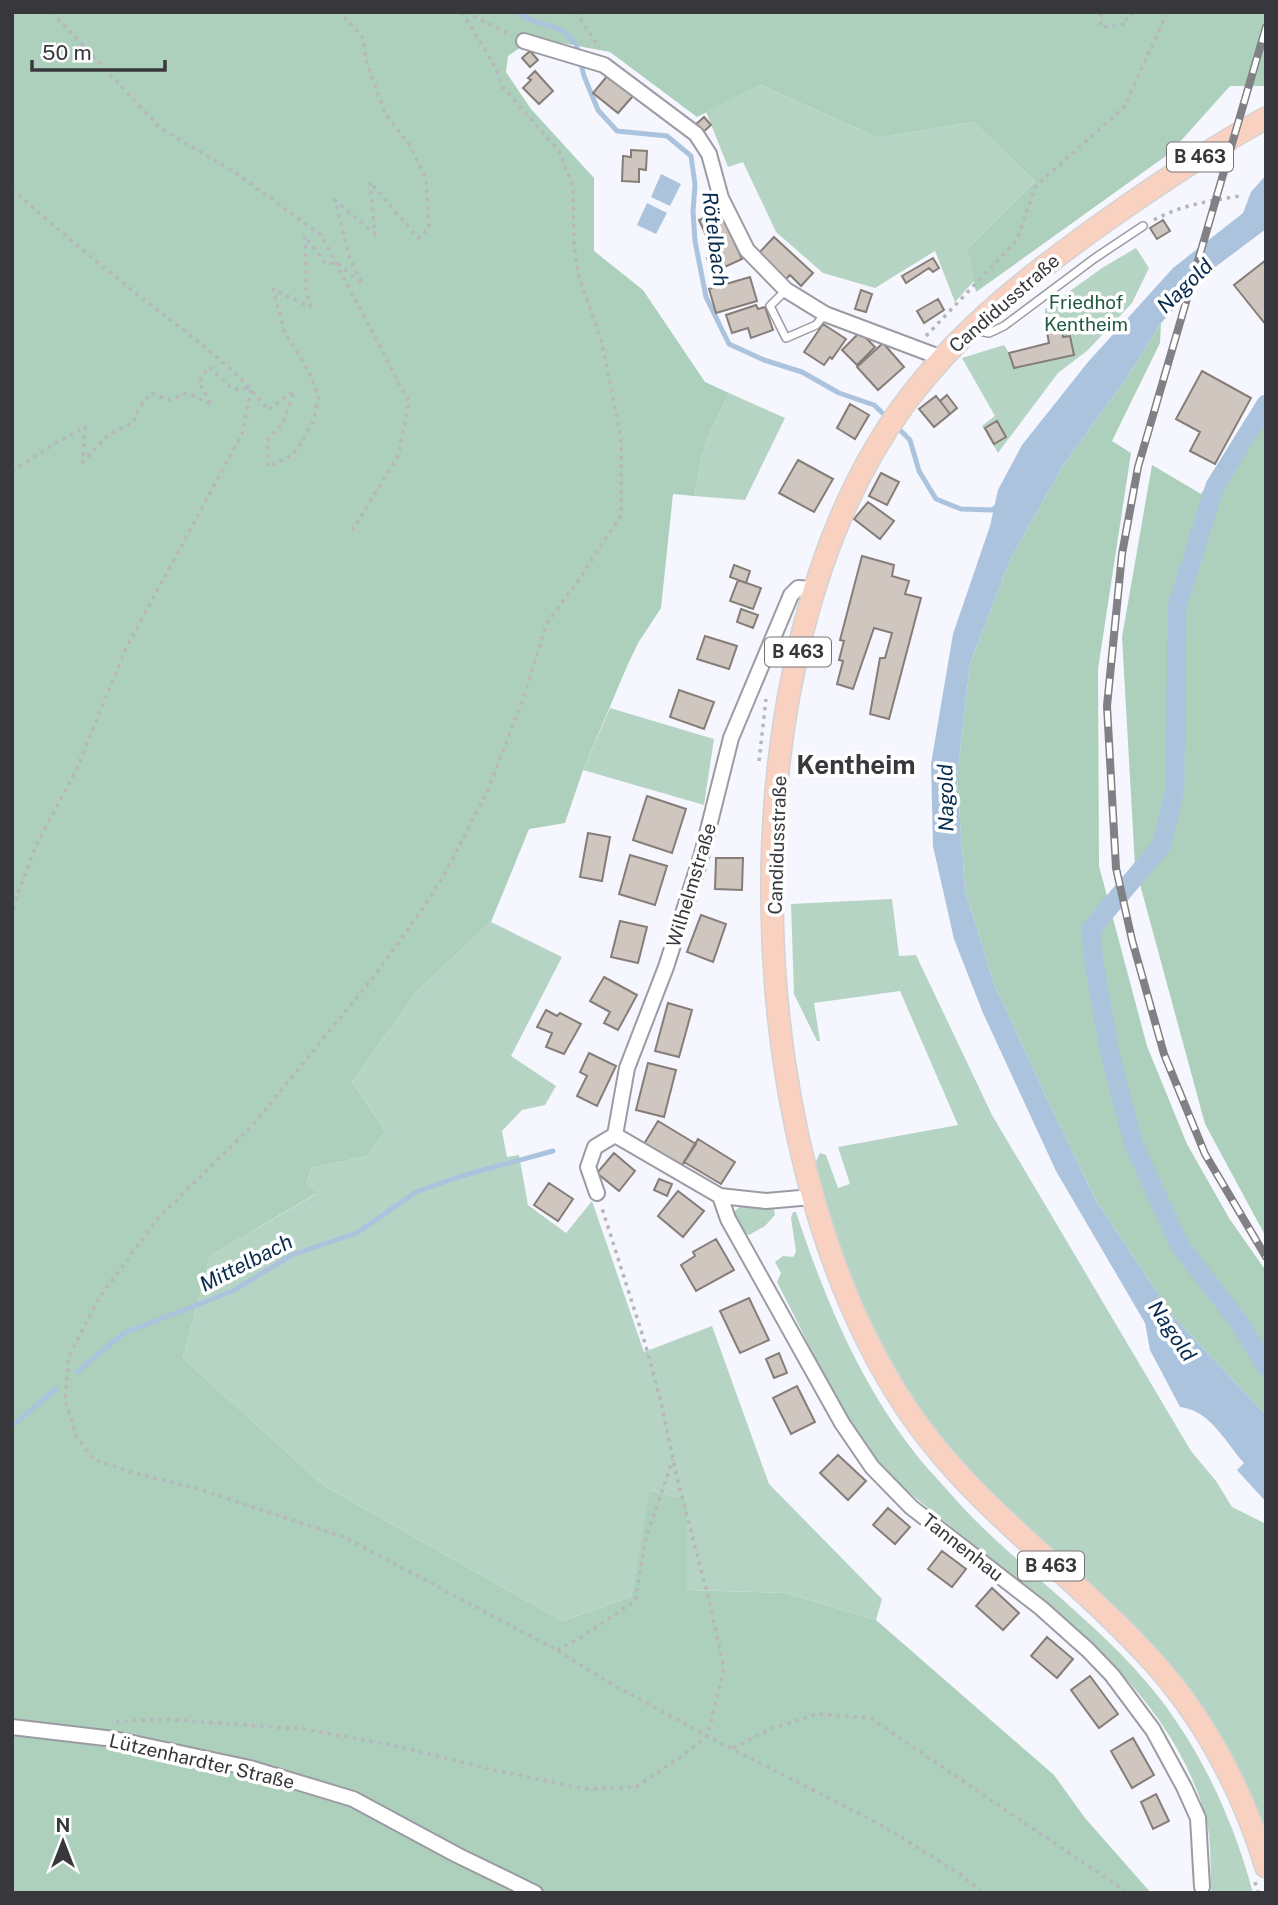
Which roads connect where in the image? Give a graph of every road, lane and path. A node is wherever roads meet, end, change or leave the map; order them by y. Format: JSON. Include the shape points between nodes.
{"nodes":[{"id":1,"x":52,"y":12,"type":"edge"},
{"id":2,"x":343,"y":12,"type":"edge"},
{"id":3,"x":464,"y":12,"type":"edge"},
{"id":4,"x":575,"y":12,"type":"edge"},
{"id":5,"x":1135,"y":12,"type":"edge"},
{"id":6,"x":1160,"y":12,"type":"edge"},
{"id":7,"x":1101,"y":13,"type":"edge"},
{"id":8,"x":1167,"y":13,"type":"edge"},
{"id":9,"x":524,"y":41,"type":"joint"},
{"id":10,"x":604,"y":65,"type":"junction"},
{"id":11,"x":1266,"y":118,"type":"edge"},
{"id":12,"x":12,"y":189,"type":"edge"},
{"id":13,"x":1240,"y":196,"type":"dead end"},
{"id":14,"x":1143,"y":226,"type":"joint"},
{"id":15,"x":337,"y":263,"type":"junction"},
{"id":16,"x":786,"y":290,"type":"junction"},
{"id":17,"x":825,"y":314,"type":"junction"},
{"id":18,"x":970,"y":329,"type":"junction"},
{"id":19,"x":915,"y":348,"type":"junction"},
{"id":20,"x":942,"y":358,"type":"junction"},
{"id":21,"x":251,"y":388,"type":"junction"},
{"id":22,"x":12,"y":471,"type":"edge"},
{"id":23,"x":352,"y":531,"type":"dead end"},
{"id":24,"x":815,"y":589,"type":"junction"},
{"id":25,"x":757,"y":675,"type":"junction"},
{"id":26,"x":759,"y":763,"type":"dead end"},
{"id":27,"x":12,"y":917,"type":"edge"},
{"id":28,"x":615,"y":1135,"type":"junction"},
{"id":29,"x":597,"y":1193,"type":"joint"},
{"id":30,"x":720,"y":1196,"type":"junction"},
{"id":31,"x":812,"y":1196,"type":"junction"},
{"id":32,"x":674,"y":1457,"type":"junction"},
{"id":33,"x":557,"y":1650,"type":"junction"},
{"id":34,"x":106,"y":1722,"type":"dead end"},
{"id":35,"x":12,"y":1727,"type":"edge"},
{"id":36,"x":708,"y":1735,"type":"junction"},
{"id":37,"x":732,"y":1749,"type":"junction"},
{"id":38,"x":1259,"y":1871,"type":"edge"},
{"id":39,"x":1202,"y":1887,"type":"dead end"},
{"id":40,"x":535,"y":1893,"type":"edge"},
{"id":41,"x":983,"y":1893,"type":"edge"},
{"id":42,"x":1128,"y":1893,"type":"edge"},
{"id":43,"x":1258,"y":1893,"type":"edge"}],
"edges":[{"from":1,"to":15,"type":"path","via":[[159,128],[236,173],[303,220],[321,235]]},
{"from":2,"to":15,"type":"path","via":[[362,36],[384,111],[410,146],[426,179],[429,228],[418,238],[370,183],[375,234],[335,200],[349,256],[362,284]]},
{"from":3,"to":9,"type":"path"},
{"from":3,"to":33,"type":"path","via":[[503,87],[559,151],[573,186],[578,274],[602,343],[621,439],[621,514],[547,623],[488,790],[426,904],[376,974],[252,1126],[158,1217],[99,1298],[69,1356],[65,1399],[76,1436],[93,1459],[345,1538]]},
{"from":4,"to":10,"type":"path","via":[[599,45]]},
{"from":5,"to":7,"type":"path","via":[[1127,16],[1126,24],[1101,27]]},
{"from":6,"to":8,"type":"path"},
{"from":8,"to":19,"type":"path","via":[[1124,107],[1035,187],[1017,240]]},
{"from":9,"to":10,"type":"street"},
{"from":10,"to":16,"type":"street","via":[[696,134],[709,154],[721,198],[747,250]]},
{"from":11,"to":18,"type":"main road","name":"Candidusstraße","number":"B 463","via":[[1071,245]]},
{"from":12,"to":21,"type":"path"},
{"from":13,"to":14,"type":"path","via":[[1195,203]]},
{"from":14,"to":18,"type":"lane","via":[[1004,326],[989,333]]},
{"from":15,"to":21,"type":"path","via":[[326,264],[305,236],[311,307],[273,289],[285,333],[319,396],[313,423],[293,456],[268,467],[267,441],[283,422],[293,391],[268,410]]},
{"from":15,"to":23,"type":"path","via":[[409,402],[398,456]]},
{"from":16,"to":17,"type":"street"},
{"from":16,"to":17,"type":"lane","via":[[770,306],[786,338],[816,325]]},
{"from":17,"to":19,"type":"street"},
{"from":18,"to":20,"type":"main road","name":"Candidusstraße","number":"B 463"},
{"from":19,"to":20,"type":"street"},
{"from":20,"to":24,"type":"main road","name":"Candidusstraße","number":"B 463","via":[[886,432],[839,518]]},
{"from":21,"to":22,"type":"path","via":[[233,389],[209,367],[199,382],[212,405],[187,393],[168,400],[152,393],[134,422],[108,435],[83,462],[85,427]]},
{"from":21,"to":27,"type":"path","via":[[242,435],[126,648],[77,768],[36,845]]},
{"from":24,"to":25,"type":"street","name":"Wilhelmstraße","via":[[798,587],[791,595]]},
{"from":24,"to":31,"type":"main road","name":"Candidusstraße","number":"B 463","via":[[785,717],[775,804],[773,888],[785,1073]]},
{"from":25,"to":26,"type":"path","via":[[767,692]]},
{"from":25,"to":28,"type":"street","name":"Wilhelmstraße","via":[[731,738],[702,854],[670,954],[627,1068]]},
{"from":28,"to":29,"type":"street","via":[[595,1147],[588,1167]]},
{"from":28,"to":30,"type":"street"},
{"from":29,"to":32,"type":"path","via":[[645,1343]]},
{"from":30,"to":31,"type":"street","via":[[766,1201]]},
{"from":30,"to":39,"type":"street","name":"Tannenhau","via":[[728,1219],[842,1423],[872,1467],[911,1507],[1088,1650],[1153,1731],[1198,1818]]},
{"from":31,"to":38,"type":"main road","name":"Candidusstraße","number":"B 463","via":[[854,1314],[905,1406],[936,1450],[989,1507],[1116,1624],[1194,1713],[1238,1796]]},
{"from":32,"to":33,"type":"path","via":[[646,1538],[635,1601]]},
{"from":32,"to":36,"type":"path","via":[[724,1668]]},
{"from":33,"to":36,"type":"path"},
{"from":34,"to":36,"type":"path","via":[[159,1719],[304,1729],[586,1789],[636,1787]]},
{"from":35,"to":40,"type":"street","name":"Lützenhardter Straße","via":[[114,1739],[250,1768],[353,1799]]},
{"from":36,"to":37,"type":"path"},
{"from":37,"to":41,"type":"path","via":[[878,1823]]},
{"from":37,"to":42,"type":"path","via":[[768,1730],[817,1714],[870,1718]]},
{"from":38,"to":43,"type":"path"}]}
